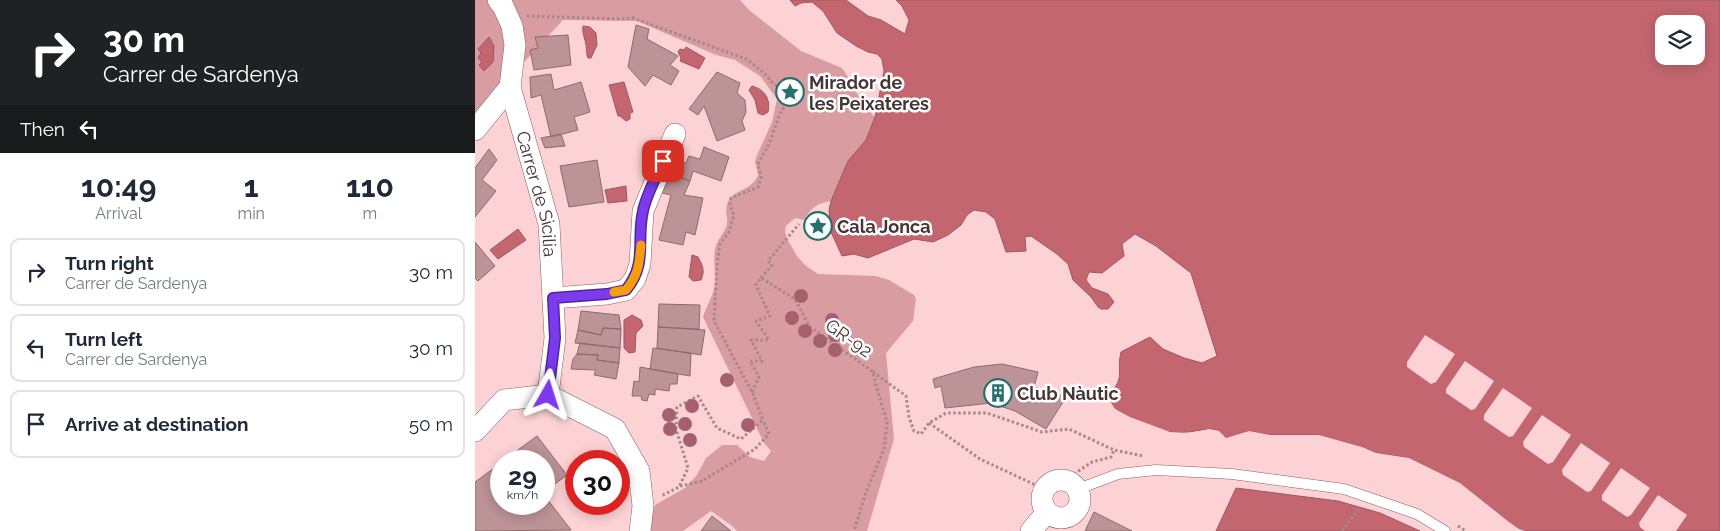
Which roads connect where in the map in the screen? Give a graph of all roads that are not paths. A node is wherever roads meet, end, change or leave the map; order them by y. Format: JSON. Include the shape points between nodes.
{"nodes":[{"id":1,"x":498,"y":0,"type":"edge"},
{"id":2,"x":510,"y":87,"type":"junction"},
{"id":3,"x":475,"y":130,"type":"edge"},
{"id":4,"x":675,"y":134,"type":"dead end"},
{"id":5,"x":553,"y":298,"type":"junction"},
{"id":6,"x":548,"y":395,"type":"junction"},
{"id":7,"x":475,"y":431,"type":"edge"},
{"id":8,"x":1078,"y":490,"type":"junction"},
{"id":9,"x":1047,"y":512,"type":"junction"},
{"id":10,"x":640,"y":531,"type":"edge"},
{"id":11,"x":1031,"y":531,"type":"edge"},
{"id":12,"x":1445,"y":531,"type":"edge"}],
"edges":[{"from":1,"to":2,"type":"street","name":"Carrer de Sicilia","via":[[512,26],[515,45]]},
{"from":2,"to":3,"type":"street"},
{"from":2,"to":5,"type":"street","name":"Carrer de Sicilia","via":[[549,224]]},
{"from":4,"to":5,"type":"street","via":[[643,211],[635,279],[626,290]]},
{"from":5,"to":6,"type":"street","name":"Carrer de Sicilia","via":[[555,338]]},
{"from":6,"to":7,"type":"street","via":[[504,400]]},
{"from":6,"to":10,"type":"street","via":[[615,429],[639,470],[643,506]]},
{"from":8,"to":9,"type":"street","via":[[1081,501],[1073,515],[1057,518]]},
{"from":8,"to":9,"type":"street","via":[[1069,481],[1050,483],[1044,490],[1042,501]]},
{"from":8,"to":12,"type":"lane","via":[[1118,474],[1156,470],[1232,474],[1344,489],[1417,514]]},
{"from":9,"to":11,"type":"street"}]}
